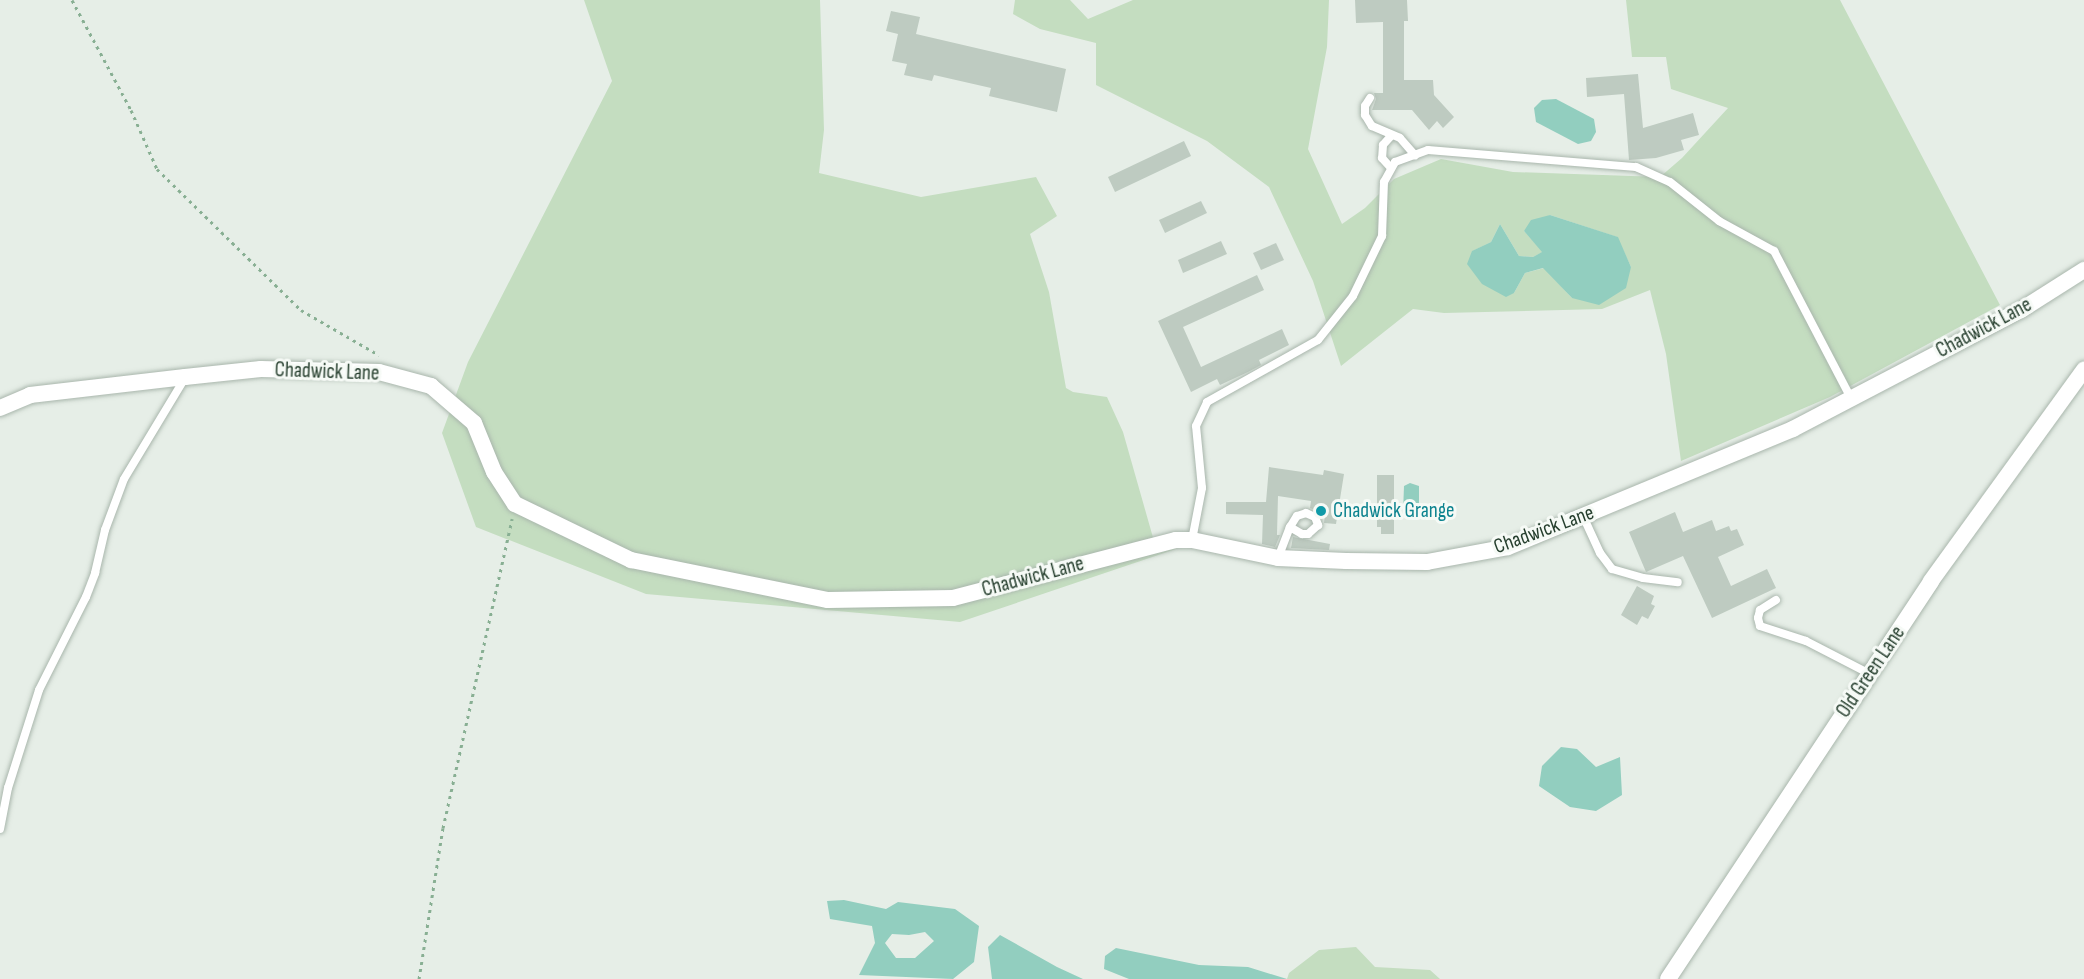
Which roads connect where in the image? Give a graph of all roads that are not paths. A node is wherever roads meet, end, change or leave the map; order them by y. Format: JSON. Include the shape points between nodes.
{"nodes":[{"id":1,"x":1370,"y":99,"type":"dead end"},
{"id":2,"x":1391,"y":136,"type":"junction"},
{"id":3,"x":1415,"y":155,"type":"junction"},
{"id":4,"x":1391,"y":168,"type":"junction"},
{"id":5,"x":2084,"y":270,"type":"edge"},
{"id":6,"x":2084,"y":370,"type":"edge"},
{"id":7,"x":185,"y":377,"type":"junction"},
{"id":8,"x":1851,"y":398,"type":"junction"},
{"id":9,"x":0,"y":408,"type":"edge"},
{"id":10,"x":1583,"y":516,"type":"junction"},
{"id":11,"x":1290,"y":527,"type":"dead end"},
{"id":12,"x":1192,"y":540,"type":"junction"},
{"id":13,"x":1278,"y":558,"type":"junction"},
{"id":14,"x":1678,"y":582,"type":"dead end"},
{"id":15,"x":1776,"y":600,"type":"dead end"},
{"id":16,"x":1870,"y":674,"type":"junction"},
{"id":17,"x":0,"y":829,"type":"edge"},
{"id":18,"x":1668,"y":979,"type":"edge"}],
"edges":[{"from":1,"to":2,"type":"lane","via":[[1365,115],[1372,126]]},
{"from":2,"to":3,"type":"lane","via":[[1400,138]]},
{"from":2,"to":4,"type":"lane","via":[[1383,145],[1383,158]]},
{"from":3,"to":4,"type":"lane","via":[[1395,162]]},
{"from":3,"to":8,"type":"lane","via":[[1428,150],[1636,167],[1670,182],[1719,221],[1774,251]]},
{"from":4,"to":12,"type":"lane","via":[[1384,182],[1382,236],[1346,305],[1311,345],[1207,402],[1196,426],[1202,488]]},
{"from":5,"to":8,"type":"street","name":"Chadwick Lane","via":[[2021,310]]},
{"from":6,"to":16,"type":"street","name":"Old Green Lane","via":[[1931,581]]},
{"from":7,"to":9,"type":"street","name":"Chadwick Lane","via":[[30,394]]},
{"from":7,"to":12,"type":"street","name":"Chadwick Lane","via":[[261,369],[379,372],[431,386],[474,423],[494,472],[515,504],[631,560],[828,600],[953,598],[1176,540]]},
{"from":7,"to":17,"type":"lane","via":[[124,479],[86,597],[39,690],[8,788]]},
{"from":8,"to":10,"type":"street","name":"Chadwick Lane","via":[[1793,429]]},
{"from":10,"to":13,"type":"street","name":"Chadwick Lane","via":[[1508,548],[1427,562]]},
{"from":10,"to":14,"type":"lane","via":[[1612,569]]},
{"from":11,"to":13,"type":"lane"},
{"from":12,"to":13,"type":"street","name":"Chadwick Lane"},
{"from":15,"to":16,"type":"lane","via":[[1760,610],[1760,626],[1806,641]]},
{"from":16,"to":18,"type":"street","name":"Old Green Lane"}]}
